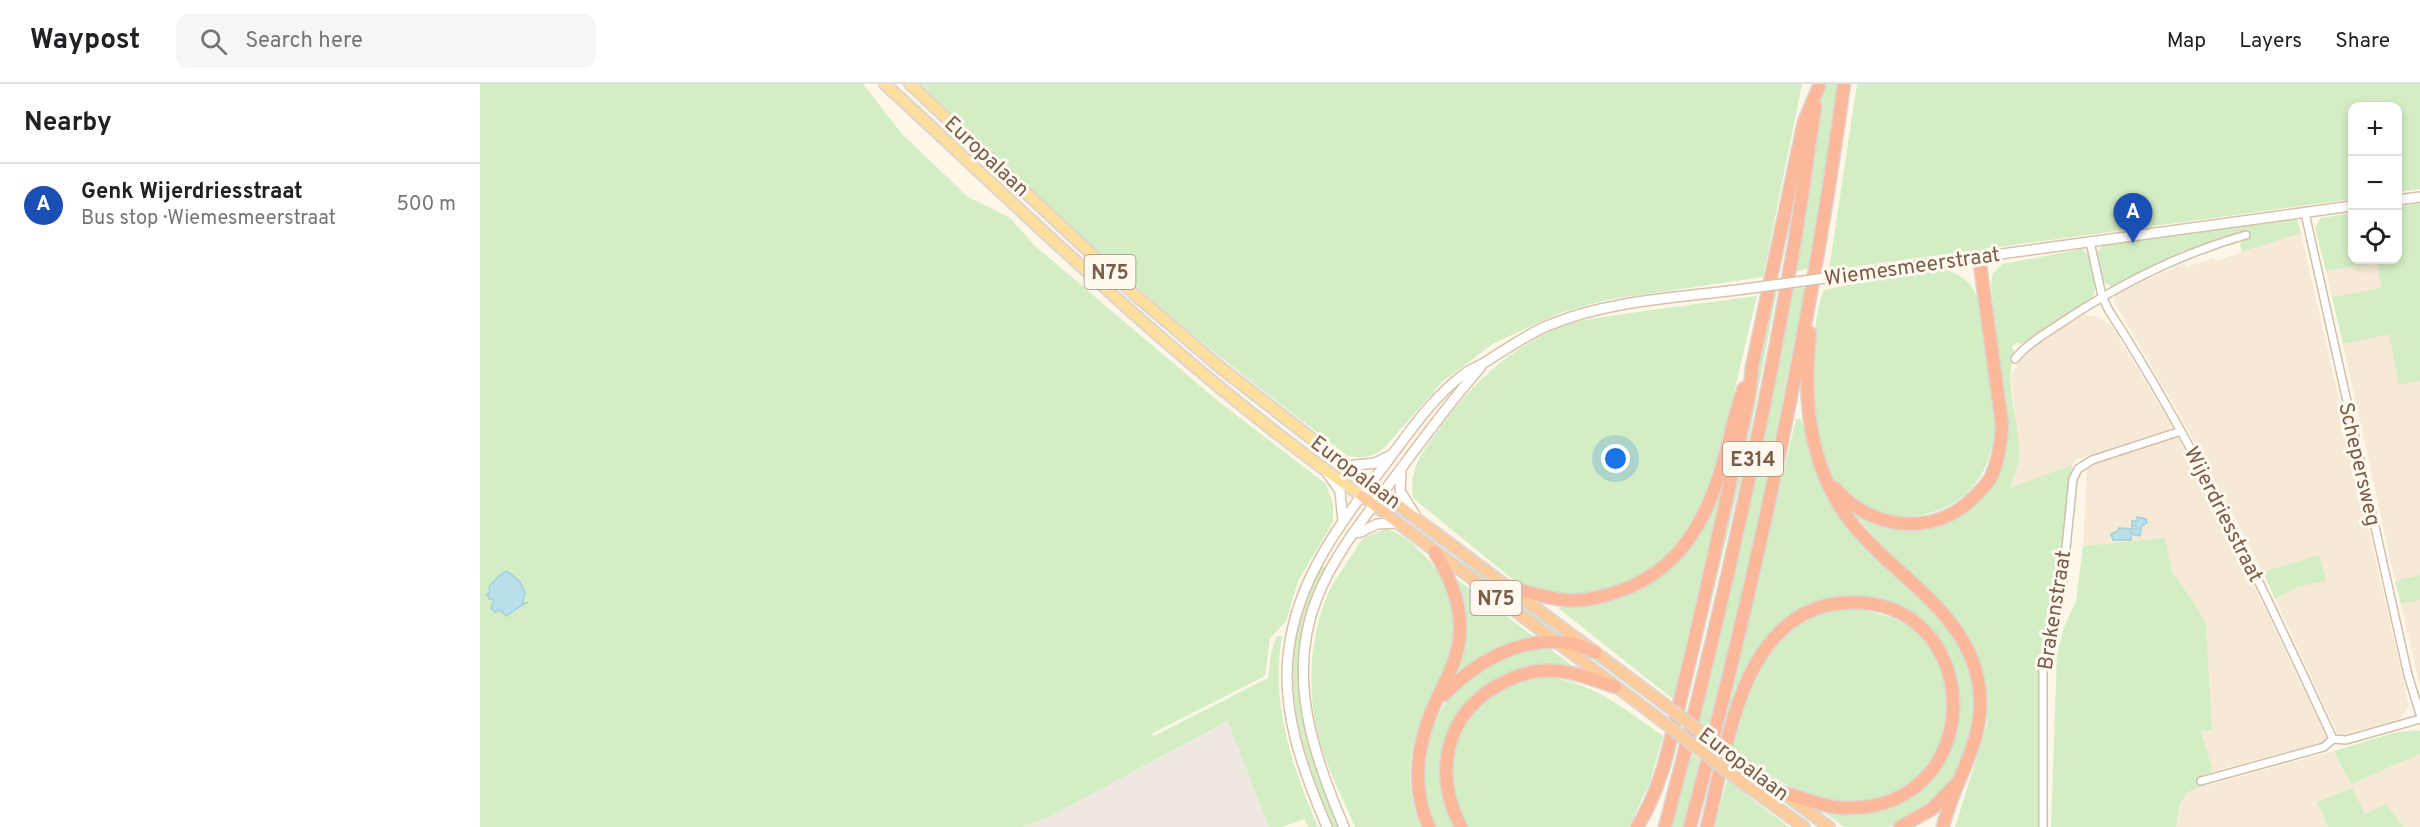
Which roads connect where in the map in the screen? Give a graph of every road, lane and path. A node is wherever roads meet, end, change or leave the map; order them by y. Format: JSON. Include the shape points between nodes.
{"nodes":[{"id":1,"x":885,"y":84,"type":"edge"},
{"id":2,"x":910,"y":84,"type":"edge"},
{"id":3,"x":1844,"y":84,"type":"edge"},
{"id":4,"x":1819,"y":85,"type":"edge"},
{"id":5,"x":2420,"y":197,"type":"edge"},
{"id":6,"x":2402,"y":199,"type":"edge"},
{"id":7,"x":2348,"y":207,"type":"edge"},
{"id":8,"x":2305,"y":213,"type":"junction"},
{"id":9,"x":2246,"y":235,"type":"dead end"},
{"id":10,"x":2235,"y":238,"type":"junction"},
{"id":11,"x":2090,"y":242,"type":"junction"},
{"id":12,"x":2238,"y":247,"type":"dead end"},
{"id":13,"x":1979,"y":257,"type":"junction"},
{"id":14,"x":1810,"y":293,"type":"junction"},
{"id":15,"x":2102,"y":296,"type":"junction"},
{"id":16,"x":2014,"y":359,"type":"dead end"},
{"id":17,"x":1484,"y":363,"type":"junction"},
{"id":18,"x":1752,"y":367,"type":"junction"},
{"id":19,"x":2181,"y":431,"type":"junction"},
{"id":20,"x":1393,"y":454,"type":"junction"},
{"id":21,"x":1347,"y":466,"type":"junction"},
{"id":22,"x":1402,"y":468,"type":"junction"},
{"id":23,"x":1326,"y":469,"type":"junction"},
{"id":24,"x":1824,"y":473,"type":"junction"},
{"id":25,"x":1370,"y":484,"type":"junction"},
{"id":26,"x":1383,"y":493,"type":"junction"},
{"id":27,"x":1362,"y":496,"type":"junction"},
{"id":28,"x":1373,"y":505,"type":"junction"},
{"id":29,"x":1419,"y":520,"type":"junction"},
{"id":30,"x":1343,"y":521,"type":"junction"},
{"id":31,"x":1396,"y":523,"type":"junction"},
{"id":32,"x":1354,"y":533,"type":"junction"},
{"id":33,"x":1435,"y":552,"type":"junction"},
{"id":34,"x":1506,"y":586,"type":"junction"},
{"id":35,"x":1557,"y":643,"type":"junction"},
{"id":36,"x":1595,"y":652,"type":"junction"},
{"id":37,"x":1615,"y":687,"type":"junction"},
{"id":38,"x":1435,"y":705,"type":"junction"},
{"id":39,"x":2420,"y":714,"type":"edge"},
{"id":40,"x":2420,"y":719,"type":"edge"},
{"id":41,"x":2333,"y":739,"type":"junction"},
{"id":42,"x":1961,"y":777,"type":"junction"},
{"id":43,"x":2201,"y":781,"type":"dead end"},
{"id":44,"x":1782,"y":792,"type":"junction"},
{"id":45,"x":1327,"y":827,"type":"edge"},
{"id":46,"x":1344,"y":827,"type":"edge"},
{"id":47,"x":1429,"y":827,"type":"edge"},
{"id":48,"x":1461,"y":827,"type":"edge"},
{"id":49,"x":1637,"y":827,"type":"edge"},
{"id":50,"x":1665,"y":827,"type":"edge"},
{"id":51,"x":1690,"y":827,"type":"edge"},
{"id":52,"x":1707,"y":827,"type":"edge"},
{"id":53,"x":1804,"y":827,"type":"edge"},
{"id":54,"x":1829,"y":827,"type":"edge"},
{"id":55,"x":1900,"y":827,"type":"edge"},
{"id":56,"x":1943,"y":827,"type":"edge"},
{"id":57,"x":2043,"y":827,"type":"edge"}],
"edges":[{"from":1,"to":23,"type":"main road","name":"Europalaan","number":"N75","via":[[1110,293]]},
{"from":2,"to":21,"type":"main road","name":"Europalaan","number":"N75","via":[[1132,292]]},
{"from":3,"to":14,"type":"highway","number":"E314"},
{"from":4,"to":18,"type":"highway","via":[[1804,122]]},
{"from":4,"to":50,"type":"highway","number":"E314","via":[[1791,266],[1749,480]]},
{"from":5,"to":6,"type":"main road"},
{"from":7,"to":8,"type":"main road","name":"Wiemesmeerstraat"},
{"from":8,"to":11,"type":"main road","name":"Wiemesmeerstraat"},
{"from":8,"to":39,"type":"street","name":"Schepersweg"},
{"from":9,"to":10,"type":"street"},
{"from":10,"to":12,"type":"street"},
{"from":10,"to":15,"type":"street","via":[[2151,271]]},
{"from":11,"to":13,"type":"main road","name":"Wiemesmeerstraat"},
{"from":11,"to":15,"type":"street","name":"Wijerdriesstraat"},
{"from":13,"to":17,"type":"main road","name":"Wiemesmeerstraat","bridge":true,"via":[[1650,301],[1576,316],[1527,336]]},
{"from":13,"to":24,"type":"highway","via":[[2001,424],[2000,446],[1990,479],[1967,504],[1947,515],[1906,524],[1878,519],[1857,509]]},
{"from":14,"to":24,"type":"highway","via":[[1812,321],[1806,399],[1811,433]]},
{"from":14,"to":51,"type":"highway","number":"E314","via":[[1770,497]]},
{"from":15,"to":16,"type":"street","via":[[2019,349]]},
{"from":15,"to":19,"type":"street","name":"Wijerdriesstraat"},
{"from":17,"to":20,"type":"main road","name":"Wiemesmeerstraat","via":[[1465,373],[1437,398]]},
{"from":17,"to":22,"type":"main road","name":"Wiemesmeerstraat"},
{"from":18,"to":34,"type":"highway","via":[[1709,504],[1698,528],[1667,565],[1633,586],[1577,601]]},
{"from":18,"to":49,"type":"highway","via":[[1730,482],[1662,774]]},
{"from":19,"to":41,"type":"street","name":"Wijerdriesstraat","via":[[2236,535]]},
{"from":19,"to":57,"type":"street","name":"Brakenstraat","via":[[2092,460],[2078,469],[2073,479],[2062,588],[2043,662]]},
{"from":20,"to":21,"type":"main road","via":[[1375,463]]},
{"from":20,"to":25,"type":"main road","name":"Wiemesmeerstraat"},
{"from":21,"to":25,"type":"main road","name":"Europalaan","number":"N75"},
{"from":22,"to":26,"type":"main road","name":"Wiemesmeerstraat"},
{"from":22,"to":29,"type":"main road","via":[[1400,491]]},
{"from":23,"to":27,"type":"main road","name":"Europalaan","number":"N75"},
{"from":23,"to":30,"type":"main road","via":[[1340,491]]},
{"from":24,"to":42,"type":"highway","via":[[1848,519],[1940,610],[1969,652],[1978,679],[1980,714],[1978,732]]},
{"from":25,"to":26,"type":"highway","name":"Europalaan","number":"N75"},
{"from":25,"to":27,"type":"main road","name":"Wiemesmeerstraat"},
{"from":26,"to":28,"type":"main road","name":"Wiemesmeerstraat"},
{"from":26,"to":29,"type":"highway","name":"Europalaan","number":"N75"},
{"from":27,"to":28,"type":"highway","name":"Europalaan","number":"N75"},
{"from":27,"to":30,"type":"main road","name":"Wiemesmeerstraat"},
{"from":28,"to":31,"type":"highway","name":"Europalaan","number":"N75"},
{"from":28,"to":32,"type":"main road","name":"Wiemesmeerstraat"},
{"from":29,"to":34,"type":"highway","name":"Europalaan","number":"N75"},
{"from":30,"to":45,"type":"main road","name":"Wiemesmeerstraat","via":[[1308,580],[1289,650],[1292,724],[1306,776]]},
{"from":31,"to":32,"type":"main road","via":[[1377,524]]},
{"from":31,"to":33,"type":"highway","name":"Europalaan","number":"N75"},
{"from":32,"to":46,"type":"main road","name":"Wiemesmeerstraat","via":[[1317,598],[1309,622],[1303,681],[1312,741]]},
{"from":33,"to":35,"type":"highway","name":"Europalaan","number":"N75"},
{"from":33,"to":38,"type":"highway","via":[[1456,598],[1460,632],[1457,651]]},
{"from":34,"to":36,"type":"highway","name":"Europalaan","number":"N75"},
{"from":35,"to":36,"type":"highway"},
{"from":35,"to":37,"type":"highway","name":"Europalaan","number":"N75"},
{"from":35,"to":38,"type":"highway","via":[[1515,648],[1493,656],[1457,681]]},
{"from":36,"to":44,"type":"highway","name":"Europalaan","number":"N75","bridge":true},
{"from":37,"to":48,"type":"highway","via":[[1558,671],[1515,676],[1487,691],[1470,706],[1448,748],[1449,801]]},
{"from":37,"to":53,"type":"highway","name":"Europalaan","number":"N75","bridge":true},
{"from":38,"to":47,"type":"highway","via":[[1417,766],[1421,802]]},
{"from":40,"to":41,"type":"street","via":[[2346,741]]},
{"from":41,"to":43,"type":"street","via":[[2324,747]]},
{"from":42,"to":55,"type":"highway","via":[[1932,809]]},
{"from":42,"to":56,"type":"highway"},
{"from":44,"to":52,"type":"highway","via":[[1835,807],[1870,807],[1906,794],[1933,768],[1947,743],[1954,704],[1949,672],[1927,634],[1891,610],[1855,603],[1813,609],[1784,627],[1756,662],[1745,686]]},
{"from":44,"to":54,"type":"highway","name":"Europalaan","number":"N75"}]}
